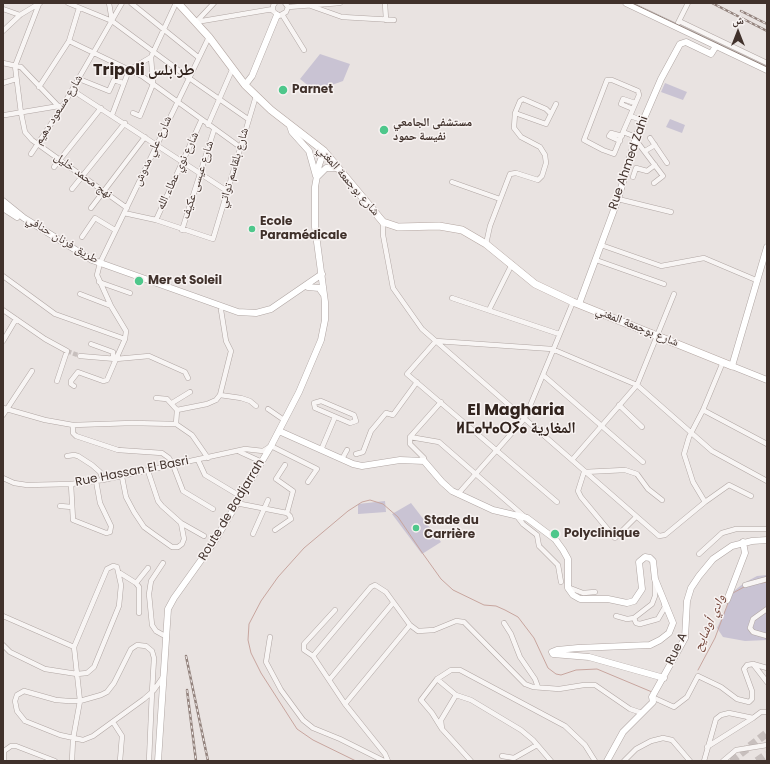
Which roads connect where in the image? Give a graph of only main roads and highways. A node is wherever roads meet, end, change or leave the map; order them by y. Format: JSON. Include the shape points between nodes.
{"nodes":[{"id":1,"x":177,"y":3,"type":"edge"},
{"id":2,"x":626,"y":3,"type":"edge"},
{"id":3,"x":280,"y":15,"type":"road end"},
{"id":4,"x":716,"y":46,"type":"junction"},
{"id":5,"x":767,"y":70,"type":"edge"},
{"id":6,"x":245,"y":85,"type":"junction"},
{"id":7,"x":290,"y":126,"type":"junction"},
{"id":8,"x":324,"y":151,"type":"junction"},
{"id":9,"x":338,"y":168,"type":"junction"},
{"id":10,"x":316,"y":178,"type":"junction"},
{"id":11,"x":3,"y":201,"type":"edge"},
{"id":12,"x":3,"y":208,"type":"edge"},
{"id":13,"x":767,"y":246,"type":"edge"},
{"id":14,"x":99,"y":264,"type":"junction"},
{"id":15,"x":322,"y":270,"type":"junction"},
{"id":16,"x":308,"y":287,"type":"junction"},
{"id":17,"x":325,"y":298,"type":"junction"},
{"id":18,"x":576,"y":303,"type":"junction"},
{"id":19,"x":732,"y":366,"type":"junction"},
{"id":20,"x":767,"y":380,"type":"edge"},
{"id":21,"x":279,"y":431,"type":"junction"},
{"id":22,"x":767,"y":540,"type":"edge"},
{"id":23,"x":743,"y":542,"type":"junction"},
{"id":24,"x":727,"y":600,"type":"dead end"},
{"id":25,"x":664,"y":678,"type":"junction"},
{"id":26,"x":158,"y":761,"type":"edge"},
{"id":27,"x":607,"y":761,"type":"edge"}],
"edges":[{"from":1,"to":6,"type":"main road","name":"شارع بوجمعة المغني","via":[[209,37]]},
{"from":2,"to":4,"type":"main road","via":[[678,24]]},
{"from":3,"to":6,"type":"main road","via":[[252,76]]},
{"from":4,"to":5,"type":"main road"},
{"from":4,"to":18,"type":"main road","name":"Rue Ahmed Zahi","via":[[712,54],[686,42],[680,44],[642,120],[618,199],[596,260]]},
{"from":6,"to":7,"type":"main road","name":"شارع بوجمعة المغني"},
{"from":7,"to":8,"type":"main road","name":"شارع بوجمعة المغني"},
{"from":7,"to":10,"type":"main road","via":[[292,132],[309,151]]},
{"from":8,"to":9,"type":"main road","name":"شارع بوجمعة المغني"},
{"from":8,"to":10,"type":"main road"},
{"from":9,"to":10,"type":"main road","via":[[326,168]]},
{"from":9,"to":18,"type":"main road","name":"شارع بوجمعة المغني","via":[[383,222],[398,227],[450,227],[462,230],[486,244],[534,284]]},
{"from":10,"to":15,"type":"main road","name":"Route de Badjarrah","via":[[315,227]]},
{"from":11,"to":14,"type":"main road","name":"طريق فرنان حنافي","via":[[15,212],[68,247]]},
{"from":12,"to":14,"type":"main road","name":"طريق فرنان حنافي","via":[[68,250]]},
{"from":13,"to":19,"type":"main road"},
{"from":14,"to":15,"type":"main road","name":"طريق فرنان حنافي","via":[[245,313],[271,309]]},
{"from":14,"to":16,"type":"main road","name":"طريق فرنان حنافي","via":[[239,316],[264,315],[278,309]]},
{"from":15,"to":16,"type":"main road","name":"طريق فرنان حنافي"},
{"from":15,"to":17,"type":"main road","name":"Route de Badjarrah"},
{"from":16,"to":17,"type":"main road","via":[[319,288]]},
{"from":17,"to":21,"type":"main road","name":"Route de Badjarrah","via":[[325,320],[321,340]]},
{"from":18,"to":19,"type":"main road","name":"شارع بوجمعة المغني"},
{"from":19,"to":20,"type":"main road"},
{"from":21,"to":25,"type":"main road","via":[[362,466],[391,460],[424,461],[442,482],[458,494],[494,510],[527,518],[563,550],[568,559],[568,588],[573,595],[583,600],[627,603],[634,601],[642,589],[639,562],[645,557],[653,561],[655,579],[673,622],[669,633],[650,644],[552,652],[589,657]]},
{"from":21,"to":26,"type":"main road","name":"Route de Badjarrah","via":[[214,542],[171,602],[165,636]]},
{"from":22,"to":23,"type":"main road","name":"Rue A"},
{"from":23,"to":24,"type":"main road","via":[[745,553]]},
{"from":23,"to":25,"type":"main road","name":"Rue A","via":[[719,554],[695,581],[687,602],[687,633]]},
{"from":25,"to":27,"type":"main road","name":"Rue A","via":[[652,697],[653,702],[623,732]]}]}
